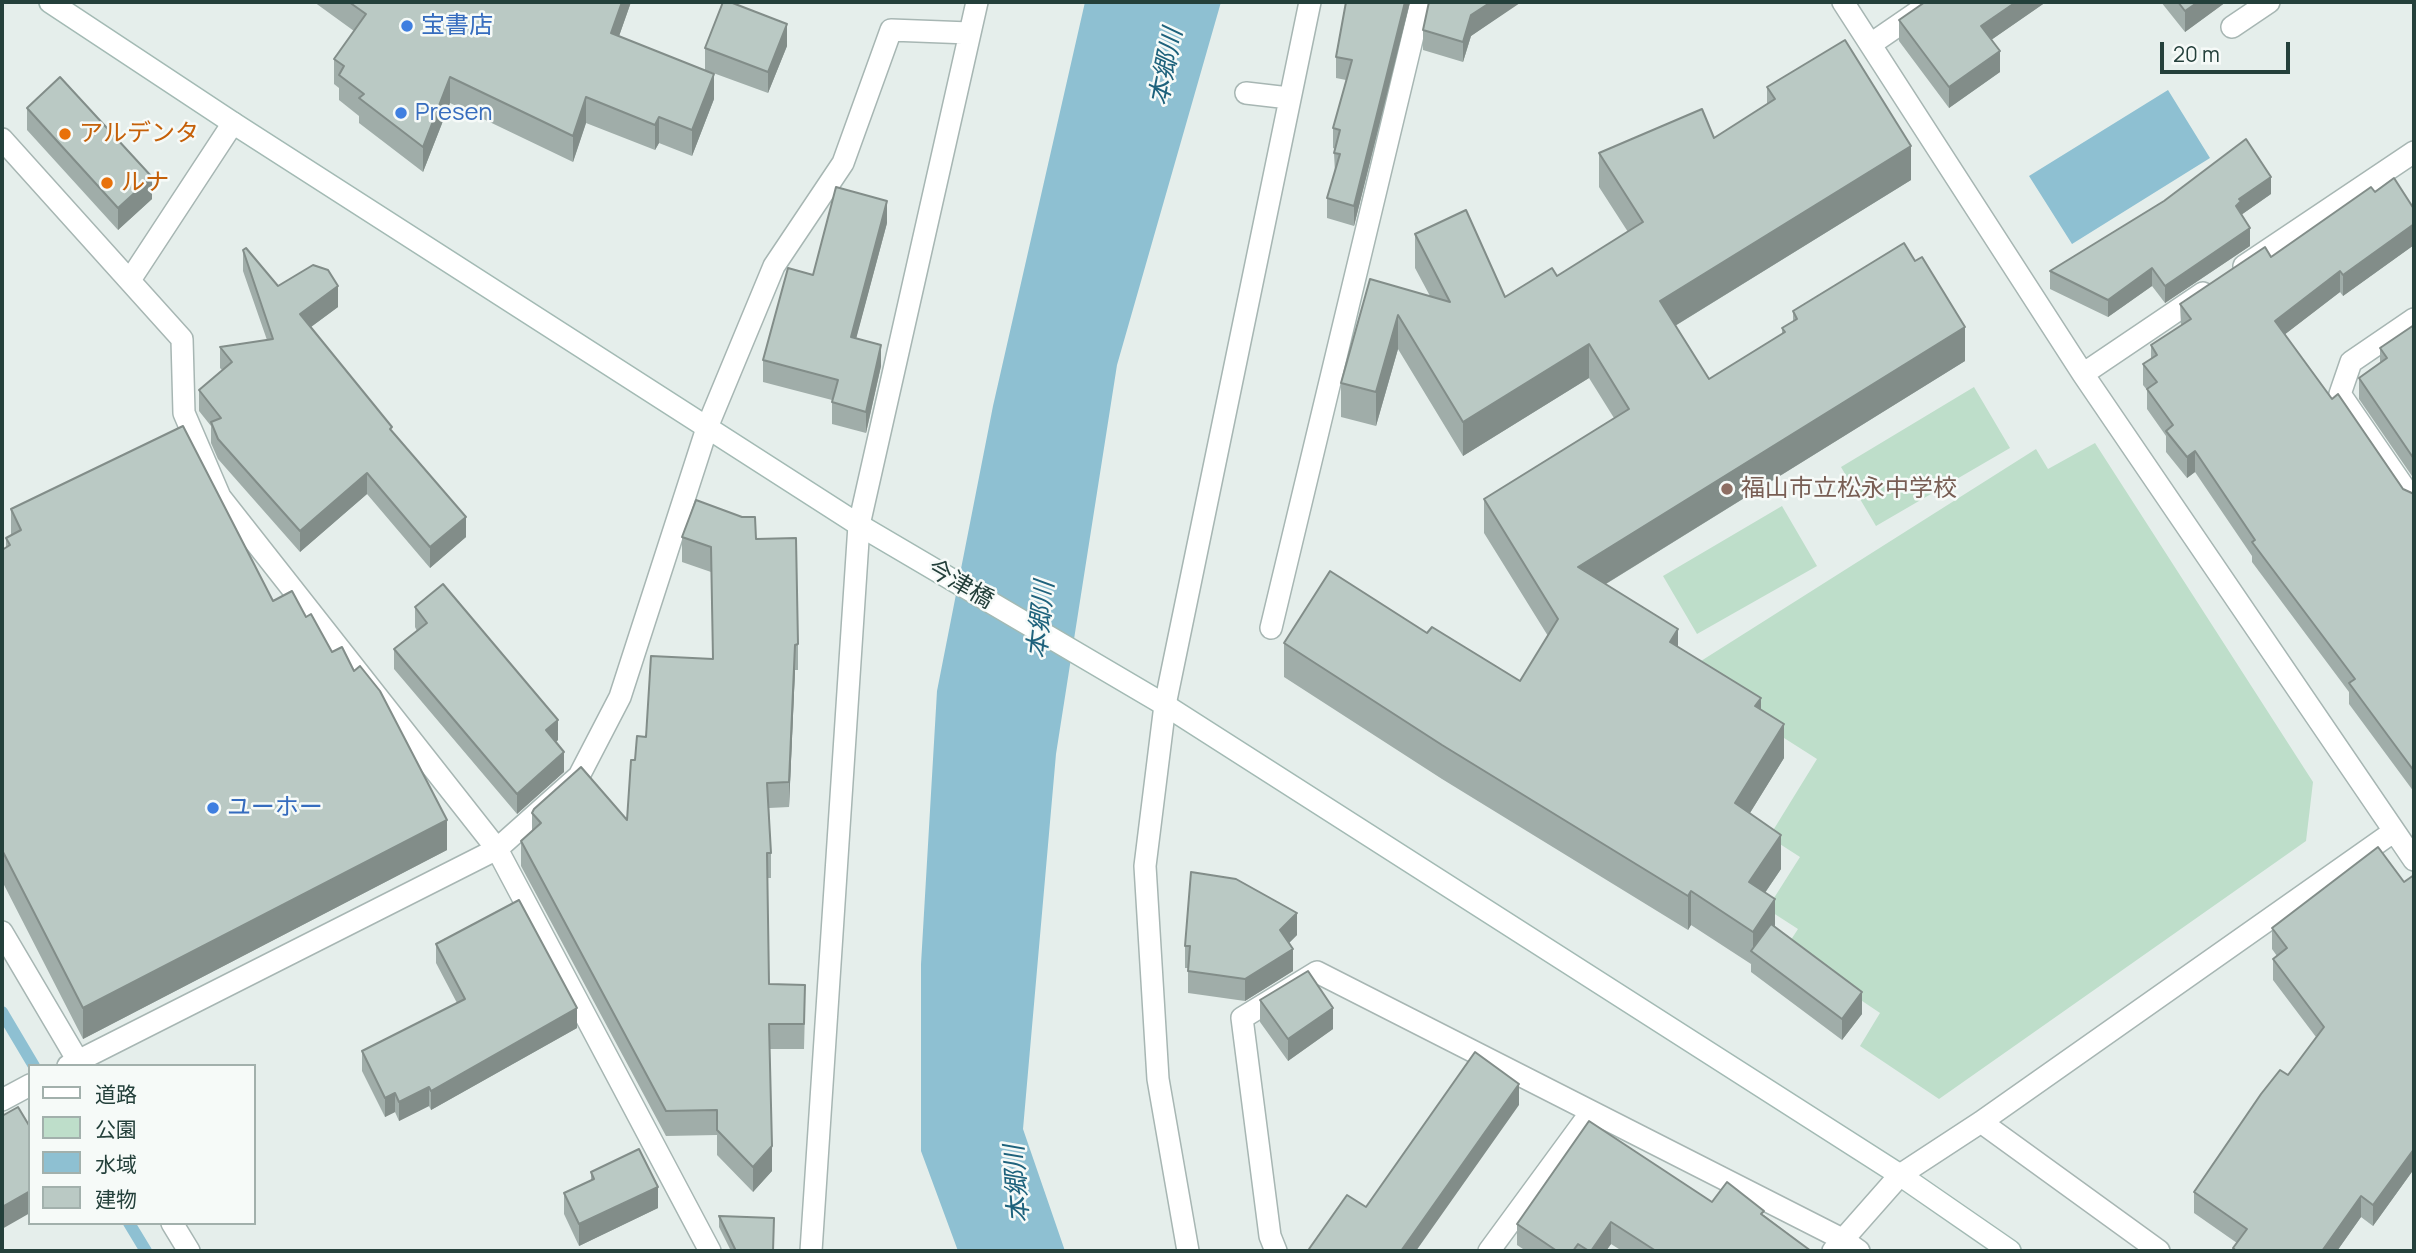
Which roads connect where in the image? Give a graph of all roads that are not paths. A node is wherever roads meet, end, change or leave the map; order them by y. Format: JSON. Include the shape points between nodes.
{"nodes":[{"id":1,"x":50,"y":2,"type":"edge"},
{"id":2,"x":976,"y":2,"type":"edge"},
{"id":3,"x":1310,"y":2,"type":"edge"},
{"id":4,"x":1421,"y":2,"type":"edge"},
{"id":5,"x":1843,"y":2,"type":"edge"},
{"id":6,"x":1932,"y":2,"type":"edge"},
{"id":7,"x":2269,"y":2,"type":"edge"},
{"id":8,"x":2232,"y":27,"type":"dead end"},
{"id":9,"x":969,"y":33,"type":"junction"},
{"id":10,"x":1871,"y":44,"type":"junction"},
{"id":11,"x":1246,"y":93,"type":"dead end"},
{"id":12,"x":1289,"y":97,"type":"junction"},
{"id":13,"x":233,"y":123,"type":"junction"},
{"id":14,"x":2,"y":139,"type":"edge"},
{"id":15,"x":2414,"y":152,"type":"edge"},
{"id":16,"x":130,"y":280,"type":"junction"},
{"id":17,"x":2414,"y":319,"type":"edge"},
{"id":18,"x":2083,"y":374,"type":"junction"},
{"id":19,"x":708,"y":425,"type":"junction"},
{"id":20,"x":2414,"y":502,"type":"edge"},
{"id":21,"x":859,"y":525,"type":"junction"},
{"id":22,"x":1271,"y":628,"type":"dead end"},
{"id":23,"x":1156,"y":700,"type":"junction"},
{"id":24,"x":2393,"y":832,"type":"junction"},
{"id":25,"x":497,"y":849,"type":"junction"},
{"id":26,"x":2414,"y":860,"type":"edge"},
{"id":27,"x":2,"y":932,"type":"edge"},
{"id":28,"x":76,"y":1064,"type":"edge"},
{"id":29,"x":28,"y":1086,"type":"edge"},
{"id":30,"x":4,"y":1098,"type":"edge"},
{"id":31,"x":1591,"y":1112,"type":"junction"},
{"id":32,"x":1981,"y":1122,"type":"junction"},
{"id":33,"x":1900,"y":1175,"type":"junction"},
{"id":34,"x":174,"y":1225,"type":"edge"},
{"id":35,"x":1844,"y":1247,"type":"edge"},
{"id":36,"x":189,"y":1251,"type":"edge"},
{"id":37,"x":710,"y":1251,"type":"edge"},
{"id":38,"x":811,"y":1251,"type":"edge"},
{"id":39,"x":1188,"y":1251,"type":"edge"},
{"id":40,"x":1276,"y":1251,"type":"edge"},
{"id":41,"x":1489,"y":1251,"type":"edge"},
{"id":42,"x":2010,"y":1251,"type":"edge"},
{"id":43,"x":2160,"y":1251,"type":"edge"}],
"edges":[{"from":1,"to":13,"type":"street","name":"今津橋"},
{"from":2,"to":9,"type":"street"},
{"from":3,"to":12,"type":"street"},
{"from":4,"to":22,"type":"street"},
{"from":5,"to":10,"type":"street"},
{"from":6,"to":10,"type":"street"},
{"from":7,"to":8,"type":"street"},
{"from":9,"to":19,"type":"street","via":[[891,30],[843,163],[774,265]]},
{"from":9,"to":21,"type":"street"},
{"from":10,"to":18,"type":"street"},
{"from":11,"to":12,"type":"street"},
{"from":12,"to":23,"type":"street"},
{"from":13,"to":16,"type":"street"},
{"from":13,"to":19,"type":"street","name":"今津橋"},
{"from":14,"to":16,"type":"street"},
{"from":15,"to":18,"type":"street"},
{"from":16,"to":25,"type":"street","via":[[182,340],[184,413],[220,497]]},
{"from":17,"to":20,"type":"street","via":[[2351,362],[2340,394]]},
{"from":18,"to":24,"type":"street"},
{"from":19,"to":21,"type":"street","name":"今津橋"},
{"from":19,"to":25,"type":"street","via":[[620,697],[579,776]]},
{"from":21,"to":23,"type":"street","name":"今津橋"},
{"from":21,"to":38,"type":"street"},
{"from":23,"to":33,"type":"street","name":"今津橋"},
{"from":23,"to":39,"type":"street","via":[[1145,866],[1158,1079]]},
{"from":24,"to":26,"type":"street"},
{"from":24,"to":32,"type":"street"},
{"from":25,"to":28,"type":"street"},
{"from":25,"to":37,"type":"street"},
{"from":27,"to":28,"type":"street"},
{"from":29,"to":30,"type":"street"},
{"from":31,"to":35,"type":"street"},
{"from":31,"to":40,"type":"street","via":[[1317,972],[1242,1018],[1270,1236]]},
{"from":31,"to":41,"type":"street"},
{"from":32,"to":33,"type":"street"},
{"from":32,"to":43,"type":"street"},
{"from":33,"to":35,"type":"street"},
{"from":33,"to":42,"type":"street","name":"今津橋"},
{"from":34,"to":36,"type":"street"}]}
